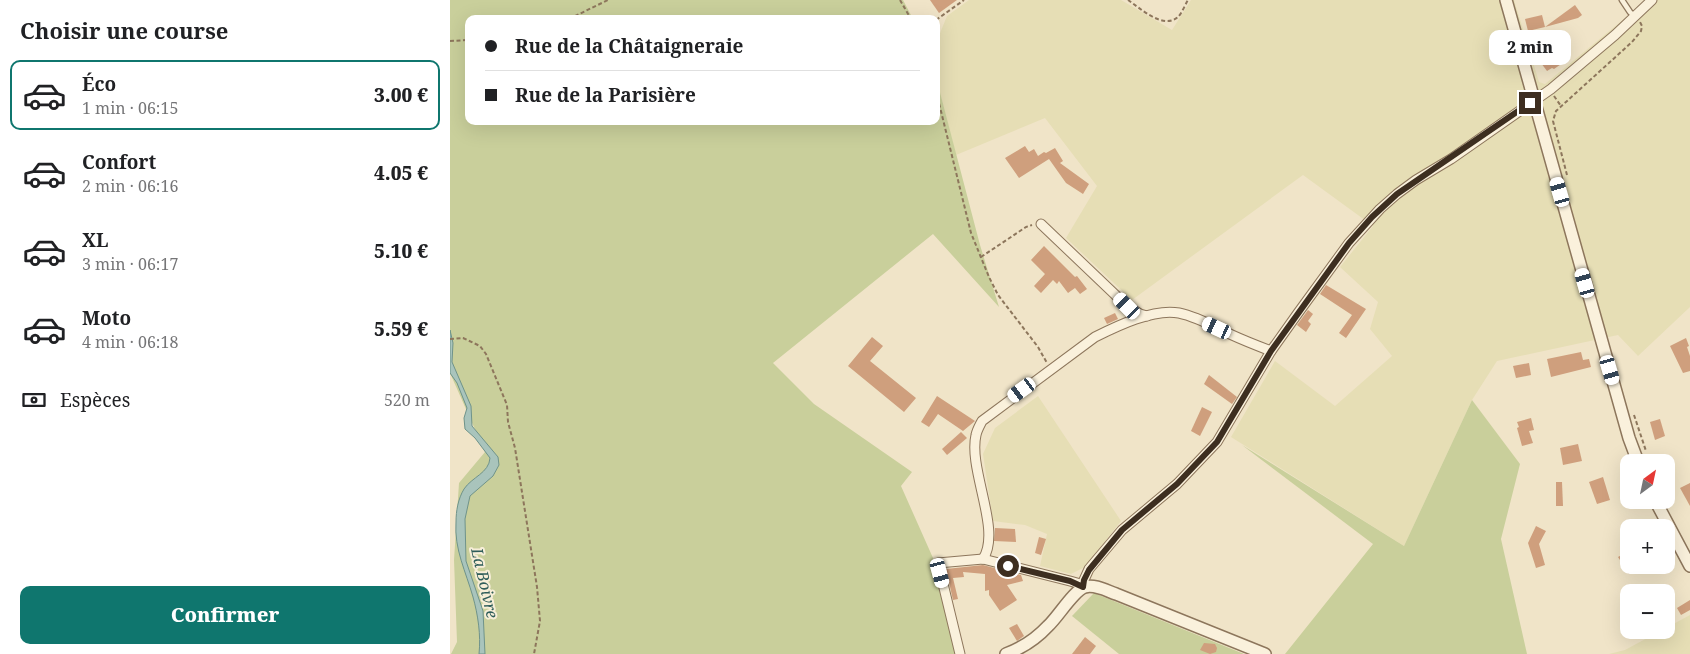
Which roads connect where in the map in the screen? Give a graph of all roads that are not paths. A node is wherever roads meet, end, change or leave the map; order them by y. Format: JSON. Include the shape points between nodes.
{"nodes":[{"id":1,"x":1506,"y":0,"type":"edge"},
{"id":2,"x":1622,"y":0,"type":"edge"},
{"id":3,"x":1652,"y":0,"type":"edge"},
{"id":4,"x":1635,"y":17,"type":"junction"},
{"id":5,"x":1534,"y":100,"type":"junction"},
{"id":6,"x":1041,"y":224,"type":"road end"},
{"id":7,"x":1147,"y":316,"type":"junction"},
{"id":8,"x":1271,"y":351,"type":"junction"},
{"id":9,"x":1635,"y":454,"type":"edge"},
{"id":10,"x":1660,"y":509,"type":"edge"},
{"id":11,"x":983,"y":559,"type":"junction"},
{"id":12,"x":1690,"y":566,"type":"edge"},
{"id":13,"x":1083,"y":587,"type":"junction"},
{"id":14,"x":960,"y":654,"type":"edge"},
{"id":15,"x":1006,"y":654,"type":"edge"},
{"id":16,"x":1265,"y":654,"type":"edge"}],
"edges":[{"from":1,"to":5,"type":"street"},
{"from":2,"to":4,"type":"lane"},
{"from":3,"to":4,"type":"street"},
{"from":4,"to":5,"type":"street","via":[[1583,63]]},
{"from":5,"to":8,"type":"street","via":[[1380,209],[1349,243]]},
{"from":5,"to":9,"type":"street"},
{"from":6,"to":7,"type":"street","via":[[1127,306]]},
{"from":7,"to":8,"type":"street","via":[[1178,313]]},
{"from":7,"to":11,"type":"street","via":[[1095,337],[982,420],[976,435],[975,452],[989,531],[988,551]]},
{"from":8,"to":13,"type":"street","via":[[1217,442],[1177,484],[1122,530],[1089,570]]},
{"from":10,"to":12,"type":"street"},
{"from":11,"to":13,"type":"street"},
{"from":11,"to":14,"type":"street","via":[[938,564]]},
{"from":13,"to":15,"type":"street","via":[[1038,636]]},
{"from":13,"to":16,"type":"street","via":[[1091,586],[1116,594]]}]}
